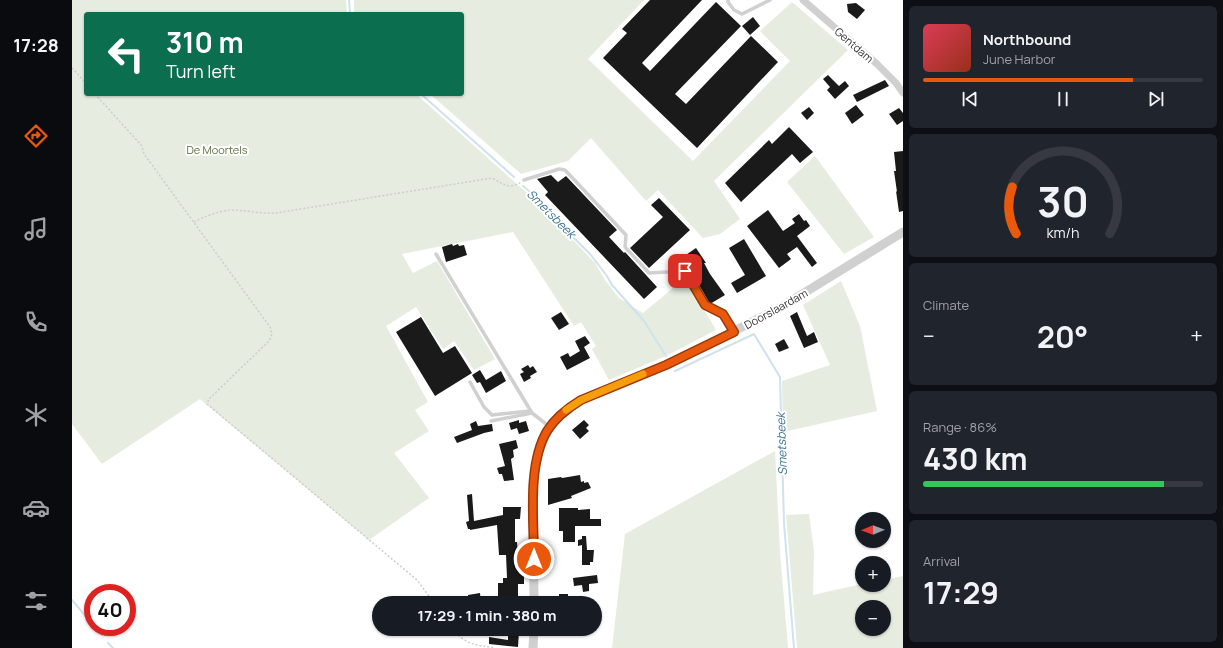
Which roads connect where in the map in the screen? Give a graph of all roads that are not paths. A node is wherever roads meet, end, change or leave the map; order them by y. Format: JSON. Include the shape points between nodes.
{"nodes":[{"id":1,"x":728,"y":0,"type":"edge"},
{"id":2,"x":770,"y":0,"type":"edge"},
{"id":3,"x":803,"y":0,"type":"edge"},
{"id":4,"x":903,"y":93,"type":"edge"},
{"id":5,"x":524,"y":180,"type":"road end"},
{"id":6,"x":903,"y":232,"type":"edge"},
{"id":7,"x":436,"y":254,"type":"dead end"},
{"id":8,"x":734,"y":332,"type":"junction"},
{"id":9,"x":470,"y":382,"type":"dead end"},
{"id":10,"x":531,"y":412,"type":"junction"},
{"id":11,"x":491,"y":420,"type":"dead end"},
{"id":12,"x":550,"y":427,"type":"junction"},
{"id":13,"x":534,"y":596,"type":"edge"},
{"id":14,"x":533,"y":636,"type":"edge"},
{"id":15,"x":532,"y":648,"type":"edge"}],
"edges":[{"from":1,"to":2,"type":"lane","via":[[734,10],[742,14]]},
{"from":3,"to":4,"type":"street","name":"Gentdam","via":[[877,64]]},
{"from":5,"to":8,"type":"lane","via":[[559,169],[566,170],[626,235],[625,246],[649,273],[685,271],[705,305],[723,314]]},
{"from":6,"to":8,"type":"street","name":"Doorslaardam","via":[[778,309]]},
{"from":7,"to":10,"type":"lane"},
{"from":8,"to":12,"type":"street","name":"Doorslaardam","via":[[666,365],[581,400],[566,410]]},
{"from":9,"to":10,"type":"lane","via":[[484,407],[492,415]]},
{"from":10,"to":11,"type":"lane"},
{"from":10,"to":12,"type":"lane"},
{"from":12,"to":13,"type":"street","name":"Doorslaardam","via":[[542,443],[535,469]]},
{"from":14,"to":15,"type":"street"}]}
